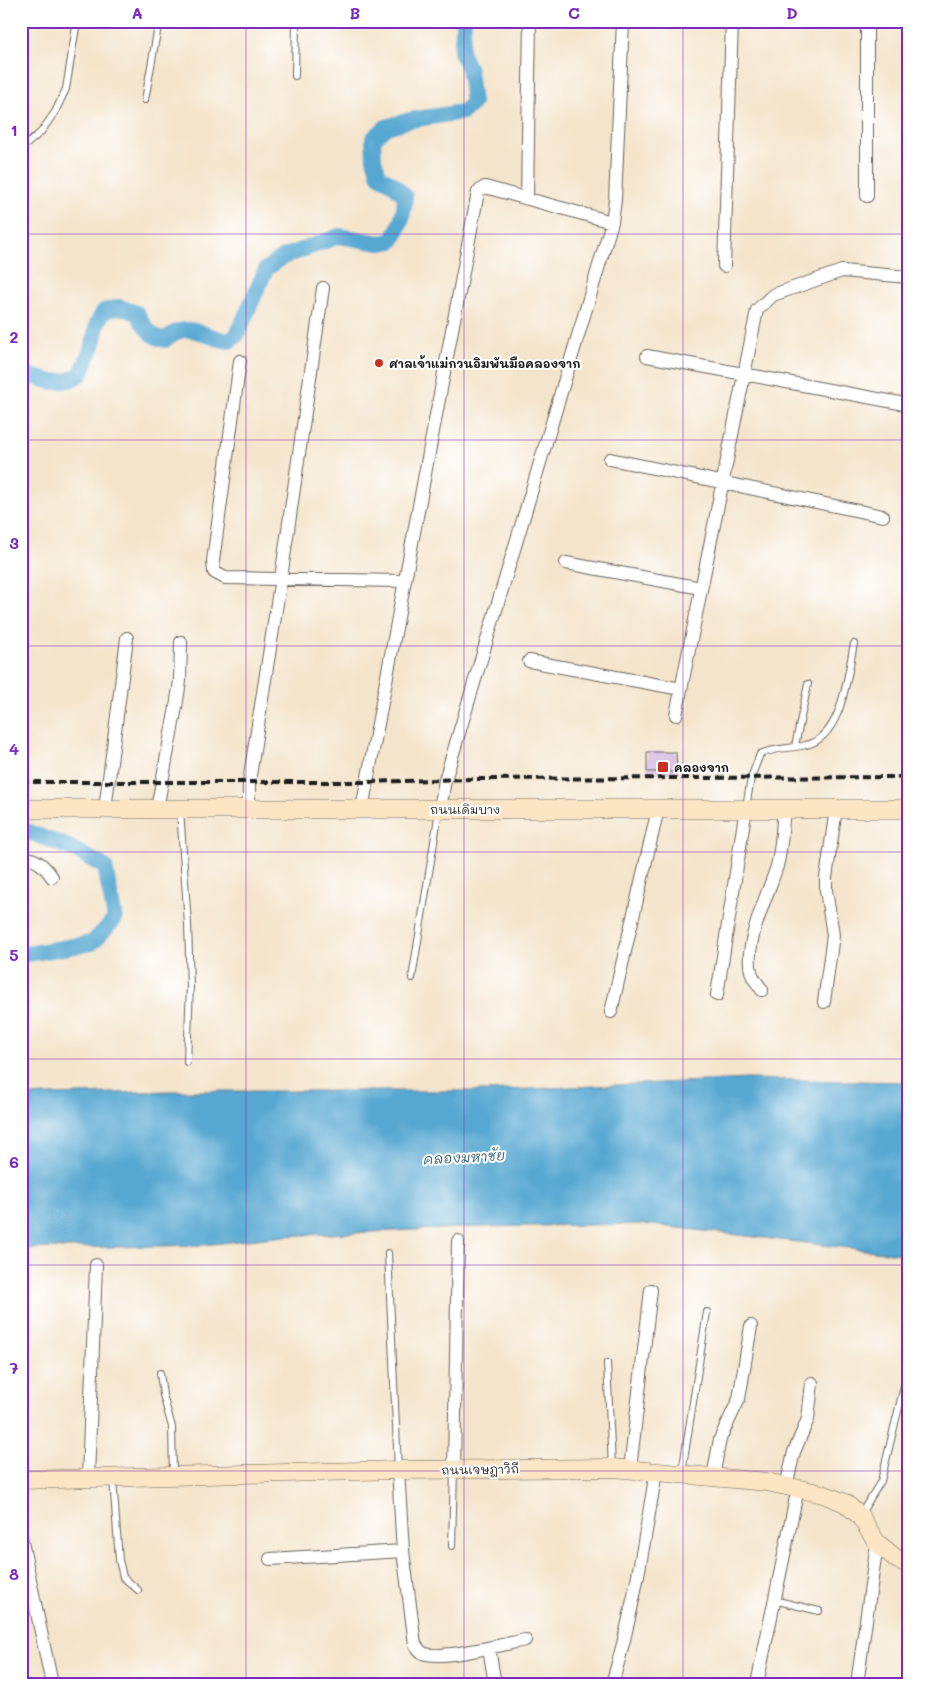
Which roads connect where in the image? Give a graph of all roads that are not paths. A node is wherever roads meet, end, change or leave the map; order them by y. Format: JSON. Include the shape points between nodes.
{"nodes":[{"id":1,"x":77,"y":21,"type":"edge"},
{"id":2,"x":159,"y":21,"type":"edge"},
{"id":3,"x":296,"y":21,"type":"edge"},
{"id":4,"x":530,"y":21,"type":"edge"},
{"id":5,"x":623,"y":21,"type":"edge"},
{"id":6,"x":732,"y":21,"type":"edge"},
{"id":7,"x":867,"y":21,"type":"edge"},
{"id":8,"x":294,"y":76,"type":"dead end"},
{"id":9,"x":145,"y":100,"type":"dead end"},
{"id":10,"x":21,"y":146,"type":"edge"},
{"id":11,"x":867,"y":196,"type":"dead end"},
{"id":12,"x":527,"y":200,"type":"junction"},
{"id":13,"x":612,"y":222,"type":"junction"},
{"id":14,"x":724,"y":266,"type":"dead end"},
{"id":15,"x":908,"y":277,"type":"edge"},
{"id":16,"x":322,"y":288,"type":"dead end"},
{"id":17,"x":647,"y":356,"type":"dead end"},
{"id":18,"x":240,"y":362,"type":"dead end"},
{"id":19,"x":744,"y":374,"type":"junction"},
{"id":20,"x":904,"y":404,"type":"dead end"},
{"id":21,"x":610,"y":459,"type":"dead end"},
{"id":22,"x":722,"y":482,"type":"junction"},
{"id":23,"x":883,"y":516,"type":"dead end"},
{"id":24,"x":566,"y":562,"type":"dead end"},
{"id":25,"x":281,"y":578,"type":"junction"},
{"id":26,"x":404,"y":581,"type":"junction"},
{"id":27,"x":701,"y":588,"type":"junction"},
{"id":28,"x":128,"y":638,"type":"dead end"},
{"id":29,"x":181,"y":642,"type":"dead end"},
{"id":30,"x":854,"y":644,"type":"dead end"},
{"id":31,"x":529,"y":661,"type":"dead end"},
{"id":32,"x":808,"y":684,"type":"dead end"},
{"id":33,"x":681,"y":689,"type":"junction"},
{"id":34,"x":676,"y":715,"type":"dead end"},
{"id":35,"x":796,"y":746,"type":"junction"},
{"id":36,"x":180,"y":808,"type":"junction"},
{"id":37,"x":249,"y":808,"type":"junction"},
{"id":38,"x":362,"y":808,"type":"junction"},
{"id":39,"x":746,"y":808,"type":"junction"},
{"id":40,"x":784,"y":808,"type":"junction"},
{"id":41,"x":21,"y":809,"type":"edge"},
{"id":42,"x":105,"y":809,"type":"junction"},
{"id":43,"x":157,"y":809,"type":"junction"},
{"id":44,"x":440,"y":809,"type":"junction"},
{"id":45,"x":658,"y":809,"type":"junction"},
{"id":46,"x":836,"y":809,"type":"junction"},
{"id":47,"x":908,"y":809,"type":"edge"},
{"id":48,"x":21,"y":857,"type":"edge"},
{"id":49,"x":52,"y":877,"type":"dead end"},
{"id":50,"x":412,"y":978,"type":"dead end"},
{"id":51,"x":762,"y":990,"type":"dead end"},
{"id":52,"x":717,"y":995,"type":"dead end"},
{"id":53,"x":824,"y":1002,"type":"dead end"},
{"id":54,"x":610,"y":1012,"type":"dead end"},
{"id":55,"x":187,"y":1062,"type":"dead end"},
{"id":56,"x":458,"y":1241,"type":"dead end"},
{"id":57,"x":388,"y":1253,"type":"dead end"},
{"id":58,"x":96,"y":1265,"type":"dead end"},
{"id":59,"x":651,"y":1290,"type":"dead end"},
{"id":60,"x":707,"y":1312,"type":"dead end"},
{"id":61,"x":751,"y":1326,"type":"dead end"},
{"id":62,"x":606,"y":1363,"type":"dead end"},
{"id":63,"x":908,"y":1370,"type":"edge"},
{"id":64,"x":160,"y":1372,"type":"dead end"},
{"id":65,"x":812,"y":1383,"type":"dead end"},
{"id":66,"x":621,"y":1468,"type":"junction"},
{"id":67,"x":398,"y":1470,"type":"junction"},
{"id":68,"x":454,"y":1470,"type":"junction"},
{"id":69,"x":656,"y":1472,"type":"junction"},
{"id":70,"x":682,"y":1474,"type":"junction"},
{"id":71,"x":173,"y":1476,"type":"junction"},
{"id":72,"x":713,"y":1477,"type":"junction"},
{"id":73,"x":88,"y":1478,"type":"junction"},
{"id":74,"x":112,"y":1478,"type":"junction"},
{"id":75,"x":21,"y":1480,"type":"edge"},
{"id":76,"x":792,"y":1487,"type":"junction"},
{"id":77,"x":860,"y":1516,"type":"junction"},
{"id":78,"x":21,"y":1537,"type":"edge"},
{"id":79,"x":877,"y":1543,"type":"junction"},
{"id":80,"x":452,"y":1546,"type":"dead end"},
{"id":81,"x":403,"y":1551,"type":"junction"},
{"id":82,"x":270,"y":1559,"type":"dead end"},
{"id":83,"x":908,"y":1564,"type":"edge"},
{"id":84,"x":138,"y":1590,"type":"dead end"},
{"id":85,"x":774,"y":1600,"type":"junction"},
{"id":86,"x":819,"y":1611,"type":"dead end"},
{"id":87,"x":525,"y":1640,"type":"dead end"},
{"id":88,"x":489,"y":1648,"type":"junction"},
{"id":89,"x":52,"y":1684,"type":"edge"},
{"id":90,"x":495,"y":1684,"type":"edge"},
{"id":91,"x":612,"y":1684,"type":"edge"},
{"id":92,"x":757,"y":1684,"type":"edge"},
{"id":93,"x":856,"y":1684,"type":"edge"}],
"edges":[{"from":1,"to":10,"type":"lane","via":[[66,89],[41,132]]},
{"from":2,"to":9,"type":"lane"},
{"from":3,"to":8,"type":"lane"},
{"from":4,"to":12,"type":"street"},
{"from":5,"to":13,"type":"street"},
{"from":6,"to":14,"type":"street"},
{"from":7,"to":11,"type":"street"},
{"from":12,"to":13,"type":"street"},
{"from":12,"to":26,"type":"street","via":[[485,187],[478,192]]},
{"from":13,"to":44,"type":"street","via":[[445,780]]},
{"from":15,"to":19,"type":"street","via":[[842,271],[773,295],[757,310]]},
{"from":16,"to":25,"type":"street"},
{"from":17,"to":19,"type":"street"},
{"from":18,"to":25,"type":"street","via":[[214,568],[217,575],[225,578]]},
{"from":19,"to":20,"type":"street"},
{"from":19,"to":22,"type":"street"},
{"from":21,"to":22,"type":"street"},
{"from":22,"to":23,"type":"street"},
{"from":22,"to":27,"type":"street"},
{"from":24,"to":27,"type":"street"},
{"from":25,"to":26,"type":"street"},
{"from":25,"to":37,"type":"street","via":[[249,782]]},
{"from":26,"to":38,"type":"street"},
{"from":27,"to":33,"type":"street"},
{"from":28,"to":42,"type":"street"},
{"from":29,"to":43,"type":"street","via":[[180,680]]},
{"from":30,"to":35,"type":"lane","via":[[835,722],[821,739]]},
{"from":31,"to":33,"type":"street"},
{"from":32,"to":35,"type":"lane"},
{"from":33,"to":34,"type":"street"},
{"from":35,"to":39,"type":"lane","via":[[760,754],[751,778]]},
{"from":36,"to":37,"type":"street","name":"ถนนเดิมบาง"},
{"from":36,"to":43,"type":"street","name":"ถนนเดิมบาง"},
{"from":36,"to":55,"type":"lane","via":[[189,933]]},
{"from":37,"to":38,"type":"street","name":"ถนนเดิมบาง"},
{"from":38,"to":44,"type":"street","name":"ถนนเดิมบาง"},
{"from":39,"to":40,"type":"street","name":"ถนนเดิมบาง"},
{"from":39,"to":45,"type":"street","name":"ถนนเดิมบาง"},
{"from":39,"to":52,"type":"street"},
{"from":40,"to":46,"type":"street","name":"ถนนเดิมบาง"},
{"from":40,"to":51,"type":"street","via":[[777,864],[762,902],[751,951],[753,976]]},
{"from":41,"to":42,"type":"street","name":"ถนนเดิมบาง"},
{"from":42,"to":43,"type":"street","name":"ถนนเดิมบาง"},
{"from":44,"to":45,"type":"street","name":"ถนนเดิมบาง"},
{"from":44,"to":50,"type":"lane"},
{"from":45,"to":54,"type":"street"},
{"from":46,"to":47,"type":"street","name":"ถนนเดิมบาง"},
{"from":46,"to":53,"type":"street","via":[[826,878],[833,935]]},
{"from":48,"to":49,"type":"street","via":[[41,863]]},
{"from":56,"to":68,"type":"street"},
{"from":57,"to":67,"type":"lane"},
{"from":58,"to":73,"type":"street"},
{"from":59,"to":66,"type":"street"},
{"from":60,"to":70,"type":"lane"},
{"from":61,"to":72,"type":"street","via":[[739,1400],[720,1439]]},
{"from":62,"to":66,"type":"lane"},
{"from":63,"to":77,"type":"lane","via":[[881,1481]]},
{"from":64,"to":71,"type":"lane","via":[[172,1427]]},
{"from":65,"to":76,"type":"street","via":[[808,1419],[794,1452]]},
{"from":66,"to":68,"type":"street","name":"ถนนเจษฎาวิถี"},
{"from":66,"to":69,"type":"street","name":"ถนนเจษฎาวิถี"},
{"from":67,"to":68,"type":"street","name":"ถนนเจษฎาวิถี"},
{"from":67,"to":71,"type":"street","name":"ถนนเจษฎาวิถี"},
{"from":67,"to":81,"type":"street"},
{"from":68,"to":80,"type":"lane"},
{"from":69,"to":70,"type":"street","name":"ถนนเจษฎาวิถี"},
{"from":69,"to":91,"type":"street","via":[[639,1576]]},
{"from":70,"to":72,"type":"street","name":"ถนนเจษฎาวิถี"},
{"from":71,"to":74,"type":"street","name":"ถนนเจษฎาวิถี"},
{"from":72,"to":76,"type":"street","name":"ถนนเจษฎาวิถี"},
{"from":73,"to":74,"type":"street","name":"ถนนเจษฎาวิถี"},
{"from":73,"to":75,"type":"street","name":"ถนนเจษฎาวิถี"},
{"from":74,"to":84,"type":"lane","via":[[119,1560],[123,1577]]},
{"from":76,"to":77,"type":"street","name":"ถนนเจษฎาวิถี","via":[[845,1503]]},
{"from":76,"to":85,"type":"street"},
{"from":77,"to":79,"type":"street","name":"ถนนเจษฎาวิถี"},
{"from":78,"to":89,"type":"street"},
{"from":79,"to":83,"type":"street","name":"ถนนเจษฎาวิถี"},
{"from":79,"to":93,"type":"street"},
{"from":81,"to":82,"type":"street"},
{"from":81,"to":88,"type":"street","via":[[415,1644],[423,1653],[437,1655]]},
{"from":85,"to":86,"type":"lane"},
{"from":85,"to":92,"type":"street"},
{"from":87,"to":88,"type":"street"},
{"from":88,"to":90,"type":"street"}]}
